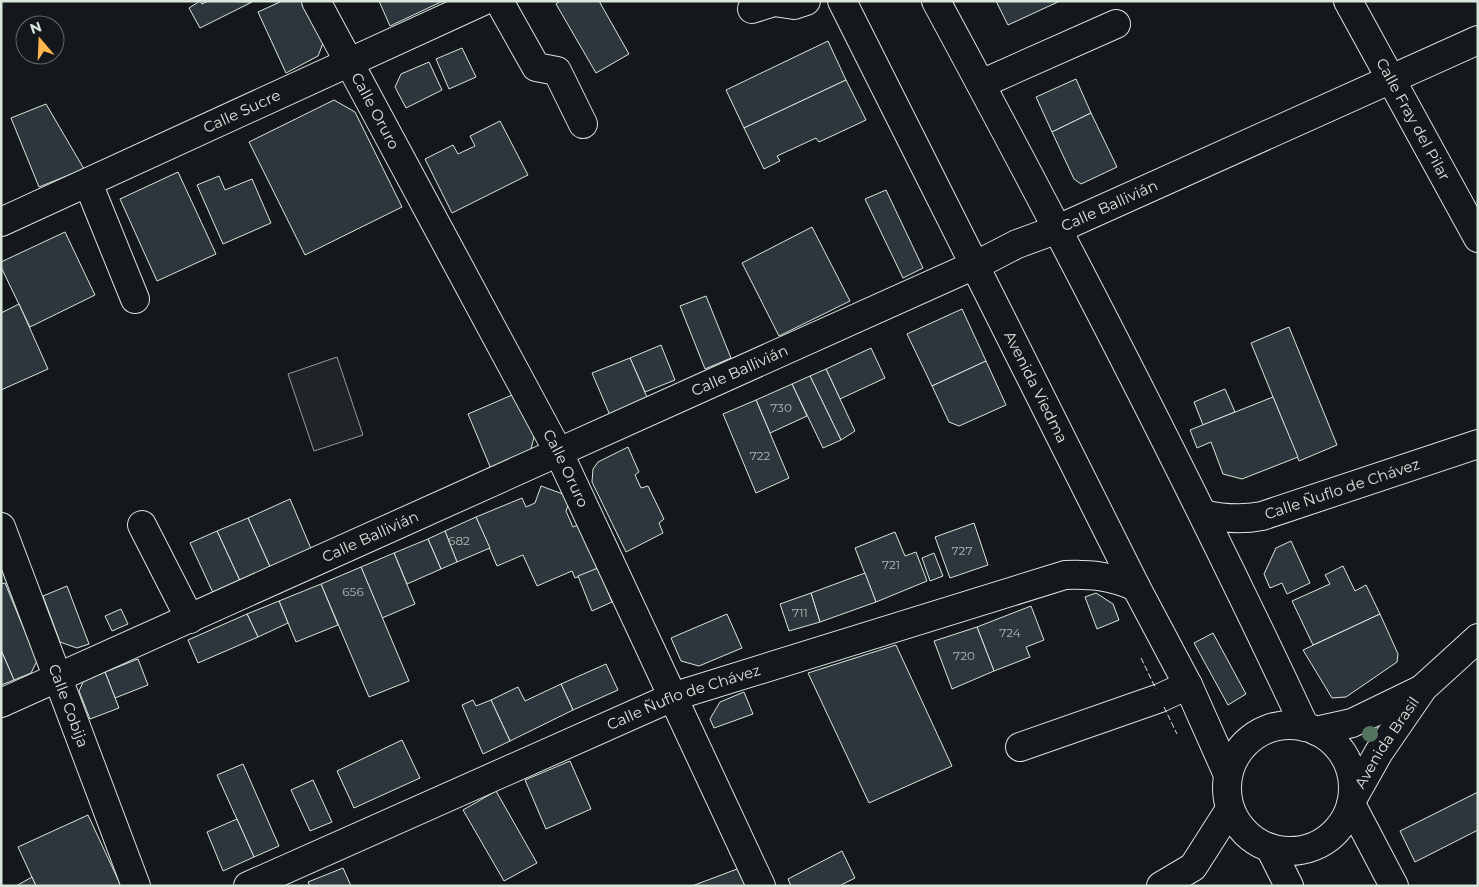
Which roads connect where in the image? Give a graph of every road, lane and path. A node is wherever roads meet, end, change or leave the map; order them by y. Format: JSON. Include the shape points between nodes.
{"nodes":[{"id":1,"x":316,"y":1,"type":"edge"},
{"id":2,"x":483,"y":1,"type":"edge"},
{"id":3,"x":499,"y":1,"type":"edge"},
{"id":4,"x":806,"y":1,"type":"edge"},
{"id":5,"x":842,"y":1,"type":"edge"},
{"id":6,"x":936,"y":1,"type":"edge"},
{"id":7,"x":1348,"y":1,"type":"edge"},
{"id":8,"x":752,"y":9,"type":"dead end"},
{"id":9,"x":1116,"y":24,"type":"dead end"},
{"id":10,"x":1478,"y":40,"type":"edge"},
{"id":11,"x":348,"y":63,"type":"junction"},
{"id":12,"x":1392,"y":79,"type":"junction"},
{"id":13,"x":981,"y":84,"type":"junction"},
{"id":14,"x":583,"y":124,"type":"dead end"},
{"id":15,"x":88,"y":183,"type":"junction"},
{"id":16,"x":1,"y":222,"type":"edge"},
{"id":17,"x":1058,"y":229,"type":"junction"},
{"id":18,"x":1478,"y":238,"type":"edge"},
{"id":19,"x":975,"y":264,"type":"junction"},
{"id":20,"x":135,"y":299,"type":"dead end"},
{"id":21,"x":1478,"y":444,"type":"edge"},
{"id":22,"x":559,"y":453,"type":"junction"},
{"id":23,"x":1203,"y":514,"type":"junction"},
{"id":24,"x":142,"y":525,"type":"dead end"},
{"id":25,"x":1,"y":527,"type":"edge"},
{"id":26,"x":1136,"y":587,"type":"junction"},
{"id":27,"x":190,"y":619,"type":"junction"},
{"id":28,"x":1478,"y":638,"type":"edge"},
{"id":29,"x":58,"y":678,"type":"junction"},
{"id":30,"x":1188,"y":685,"type":"junction"},
{"id":31,"x":1423,"y":688,"type":"junction"},
{"id":32,"x":675,"y":696,"type":"junction"},
{"id":33,"x":1,"y":703,"type":"edge"},
{"id":34,"x":1310,"y":729,"type":"junction"},
{"id":35,"x":1020,"y":747,"type":"dead end"},
{"id":36,"x":1228,"y":775,"type":"junction"},
{"id":37,"x":1352,"y":801,"type":"junction"},
{"id":38,"x":1230,"y":809,"type":"junction"},
{"id":39,"x":1270,"y":848,"type":"junction"},
{"id":40,"x":1165,"y":885,"type":"edge"},
{"id":41,"x":136,"y":886,"type":"edge"},
{"id":42,"x":248,"y":886,"type":"edge"},
{"id":43,"x":761,"y":886,"type":"edge"},
{"id":44,"x":1289,"y":886,"type":"edge"},
{"id":45,"x":1394,"y":886,"type":"edge"}],
"edges":[{"from":1,"to":11,"type":"street","name":"Calle Oruro"},
{"from":2,"to":11,"type":"street","name":"Calle Sucre"},
{"from":3,"to":14,"type":"street","via":[[536,66],[557,71]]},
{"from":4,"to":8,"type":"street","via":[[794,5],[774,2]]},
{"from":5,"to":19,"type":"street","name":"Avenida Viedma"},
{"from":6,"to":13,"type":"street"},
{"from":7,"to":12,"type":"street","name":"Calle Fray del Pilar"},
{"from":9,"to":13,"type":"street"},
{"from":10,"to":12,"type":"street","name":"Calle Ballivián"},
{"from":11,"to":15,"type":"street","name":"Calle Sucre"},
{"from":11,"to":22,"type":"street","name":"Calle Oruro"},
{"from":12,"to":17,"type":"street","name":"Calle Ballivián"},
{"from":12,"to":18,"type":"street","name":"Calle Fray del Pilar"},
{"from":13,"to":17,"type":"street"},
{"from":15,"to":16,"type":"street","name":"Calle Sucre"},
{"from":15,"to":20,"type":"street"},
{"from":17,"to":19,"type":"street","name":"Calle Ballivián"},
{"from":17,"to":23,"type":"street"},
{"from":19,"to":22,"type":"street","name":"Calle Ballivián"},
{"from":19,"to":26,"type":"street","name":"Avenida Viedma"},
{"from":21,"to":23,"type":"street","name":"Calle Ñuflo de Chávez","via":[[1262,516],[1225,519]]},
{"from":22,"to":27,"type":"street","name":"Calle Ballivián"},
{"from":22,"to":32,"type":"street","name":"Calle Oruro"},
{"from":23,"to":34,"type":"street"},
{"from":24,"to":27,"type":"street"},
{"from":25,"to":29,"type":"street","name":"Calle Cobija"},
{"from":26,"to":30,"type":"street","name":"Avenida Viedma"},
{"from":26,"to":32,"type":"street","name":"Calle Ñuflo de Chávez","via":[[1095,574],[1065,575]]},
{"from":27,"to":29,"type":"street","name":"Calle Ballivián"},
{"from":28,"to":31,"type":"street","name":"Avenida Brasil"},
{"from":29,"to":33,"type":"street","name":"Calle Ballivián"},
{"from":29,"to":41,"type":"street","name":"Calle Cobija"},
{"from":30,"to":35,"type":"street","via":[[1160,698]]},
{"from":30,"to":36,"type":"street","name":"Avenida Viedma"},
{"from":31,"to":34,"type":"street","name":"Avenida Brasil","via":[[1352,723]]},
{"from":31,"to":37,"type":"street","name":"Avenida Brasil","via":[[1379,752]]},
{"from":32,"to":42,"type":"street","name":"Calle Ñuflo de Chávez"},
{"from":32,"to":43,"type":"street","name":"Calle Oruro"},
{"from":34,"to":36,"type":"street","via":[[1282,726],[1261,733],[1240,751]]},
{"from":34,"to":37,"type":"street","via":[[1330,739],[1346,758],[1353,782]]},
{"from":36,"to":38,"type":"street"},
{"from":37,"to":39,"type":"street","via":[[1338,830],[1321,843],[1294,851]]},
{"from":37,"to":45,"type":"street"},
{"from":38,"to":39,"type":"street","via":[[1248,835]]},
{"from":38,"to":40,"type":"street","via":[[1193,867]]},
{"from":39,"to":44,"type":"street"}]}
